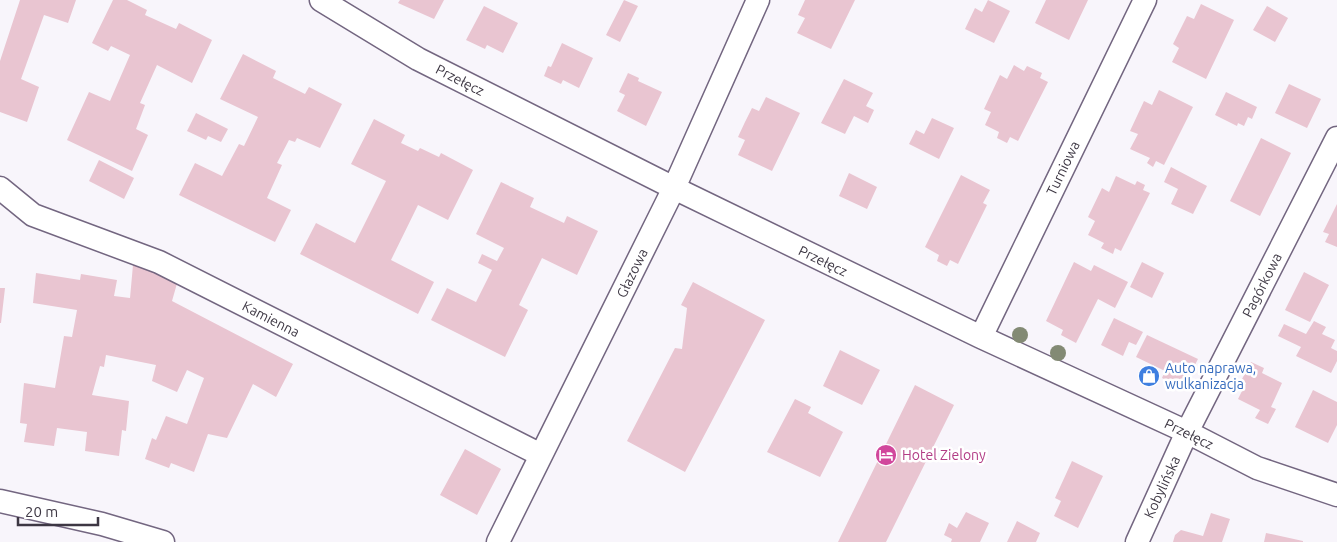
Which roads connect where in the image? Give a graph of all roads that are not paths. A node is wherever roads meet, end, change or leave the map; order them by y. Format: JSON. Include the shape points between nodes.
{"nodes":[{"id":1,"x":322,"y":0,"type":"edge"},
{"id":2,"x":758,"y":0,"type":"edge"},
{"id":3,"x":1145,"y":0,"type":"edge"},
{"id":4,"x":1337,"y":138,"type":"edge"},
{"id":5,"x":0,"y":188,"type":"edge"},
{"id":6,"x":674,"y":188,"type":"junction"},
{"id":7,"x":982,"y":337,"type":"junction"},
{"id":8,"x":1187,"y":432,"type":"junction"},
{"id":9,"x":541,"y":455,"type":"junction"},
{"id":10,"x":1337,"y":495,"type":"edge"},
{"id":11,"x":0,"y":500,"type":"edge"},
{"id":12,"x":163,"y":542,"type":"edge"},
{"id":13,"x":498,"y":542,"type":"edge"},
{"id":14,"x":1137,"y":542,"type":"edge"}],
"edges":[{"from":1,"to":6,"type":"street","name":"Przełęcz","via":[[418,59]]},
{"from":2,"to":6,"type":"street","name":"Głazowa"},
{"from":3,"to":7,"type":"street","name":"Turniowa"},
{"from":4,"to":8,"type":"street","name":"Pagórkowa"},
{"from":5,"to":9,"type":"street","name":"Kamienna","via":[[33,215],[159,262]]},
{"from":6,"to":7,"type":"street","name":"Przełęcz"},
{"from":6,"to":9,"type":"street","name":"Głazowa"},
{"from":7,"to":8,"type":"street","name":"Przełęcz"},
{"from":8,"to":10,"type":"street","name":"Przełęcz","via":[[1257,468]]},
{"from":8,"to":14,"type":"street","name":"Kobylińska"},
{"from":9,"to":13,"type":"street","name":"Głazowa"},
{"from":11,"to":12,"type":"street"}]}
